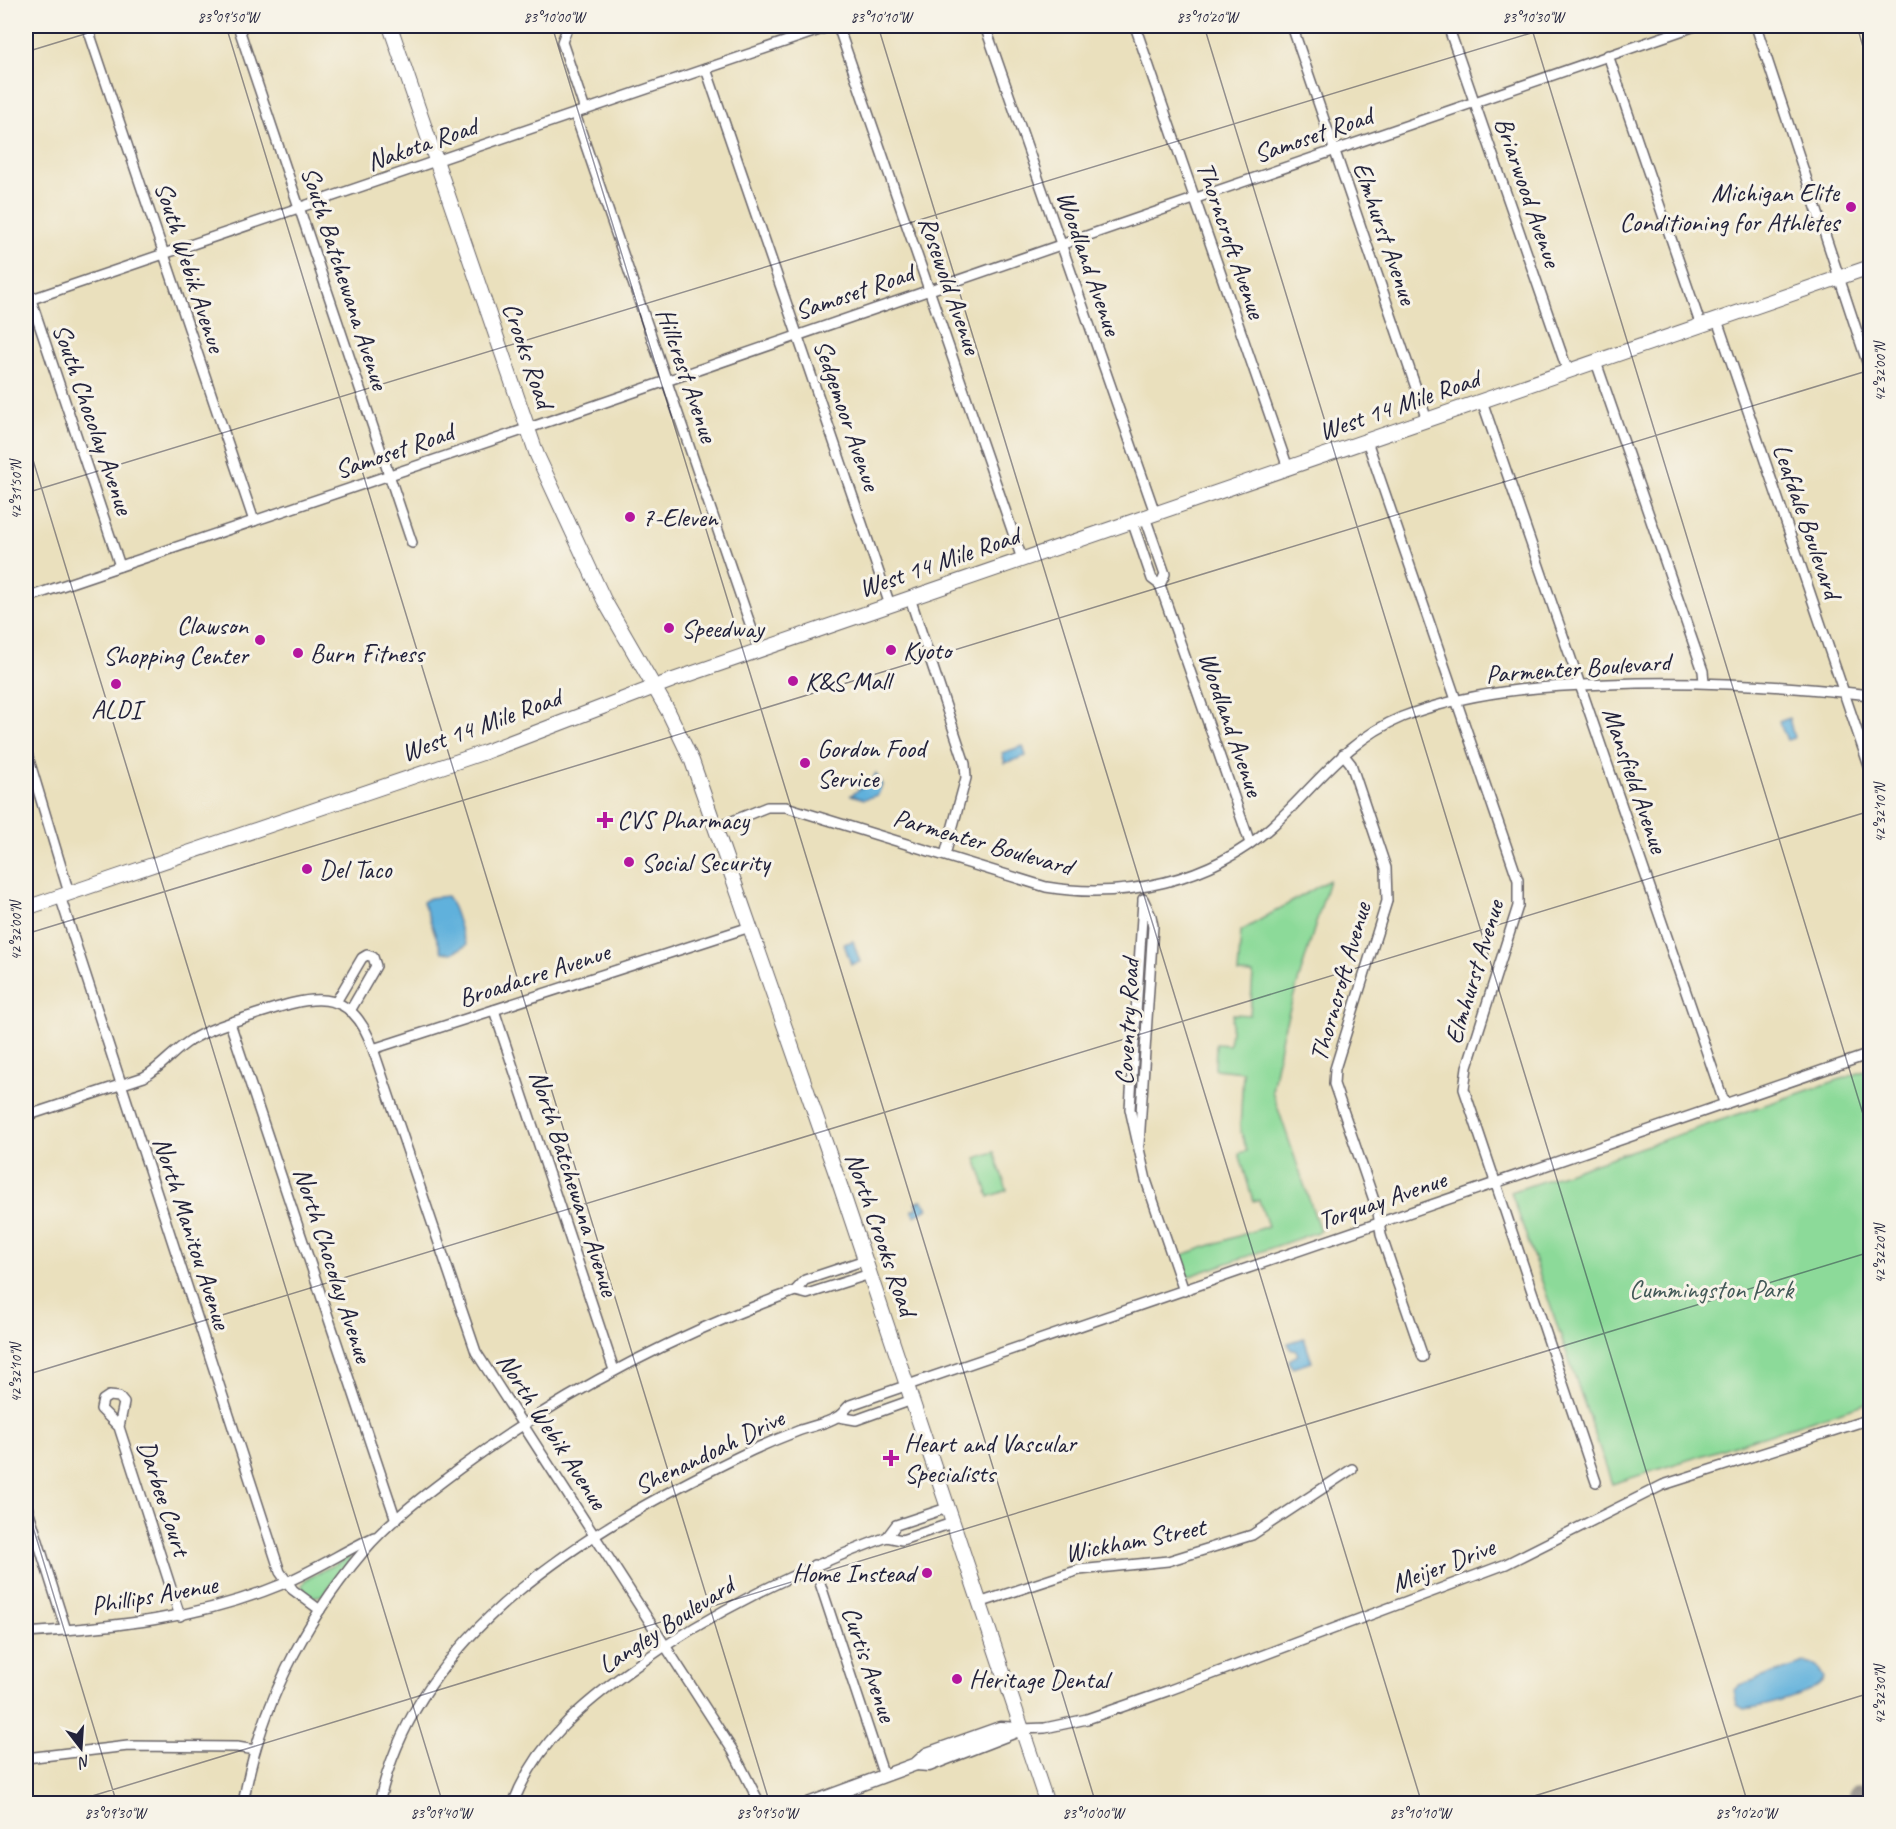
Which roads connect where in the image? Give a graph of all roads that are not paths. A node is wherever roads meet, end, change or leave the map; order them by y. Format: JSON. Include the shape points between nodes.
{"nodes":[{"id":1,"x":87,"y":26,"type":"edge"},
{"id":2,"x":238,"y":26,"type":"edge"},
{"id":3,"x":390,"y":26,"type":"edge"},
{"id":4,"x":568,"y":26,"type":"edge"},
{"id":5,"x":831,"y":26,"type":"edge"},
{"id":6,"x":838,"y":26,"type":"edge"},
{"id":7,"x":986,"y":26,"type":"edge"},
{"id":8,"x":1135,"y":26,"type":"edge"},
{"id":9,"x":1292,"y":26,"type":"edge"},
{"id":10,"x":1448,"y":26,"type":"edge"},
{"id":11,"x":1695,"y":26,"type":"edge"},
{"id":12,"x":1756,"y":26,"type":"edge"},
{"id":13,"x":1608,"y":55,"type":"junction"},
{"id":14,"x":705,"y":69,"type":"junction"},
{"id":15,"x":1474,"y":102,"type":"junction"},
{"id":16,"x":585,"y":110,"type":"junction"},
{"id":17,"x":575,"y":114,"type":"junction"},
{"id":18,"x":1334,"y":150,"type":"junction"},
{"id":19,"x":436,"y":162,"type":"junction"},
{"id":20,"x":1194,"y":198,"type":"junction"},
{"id":21,"x":299,"y":208,"type":"junction"},
{"id":22,"x":1061,"y":244,"type":"junction"},
{"id":23,"x":164,"y":254,"type":"junction"},
{"id":24,"x":1870,"y":267,"type":"edge"},
{"id":25,"x":1840,"y":278,"type":"junction"},
{"id":26,"x":26,"y":285,"type":"edge"},
{"id":27,"x":929,"y":289,"type":"junction"},
{"id":28,"x":28,"y":300,"type":"edge"},
{"id":29,"x":1717,"y":320,"type":"junction"},
{"id":30,"x":1701,"y":326,"type":"junction"},
{"id":31,"x":797,"y":334,"type":"junction"},
{"id":32,"x":1596,"y":362,"type":"junction"},
{"id":33,"x":1870,"y":370,"type":"edge"},
{"id":34,"x":1568,"y":372,"type":"junction"},
{"id":35,"x":666,"y":380,"type":"junction"},
{"id":36,"x":1482,"y":401,"type":"junction"},
{"id":37,"x":1427,"y":420,"type":"junction"},
{"id":38,"x":527,"y":428,"type":"junction"},
{"id":39,"x":1367,"y":441,"type":"junction"},
{"id":40,"x":1288,"y":468,"type":"junction"},
{"id":41,"x":390,"y":475,"type":"junction"},
{"id":42,"x":1150,"y":515,"type":"junction"},
{"id":43,"x":255,"y":521,"type":"junction"},
{"id":44,"x":1132,"y":521,"type":"junction"},
{"id":45,"x":412,"y":543,"type":"dead end"},
{"id":46,"x":1022,"y":559,"type":"junction"},
{"id":47,"x":120,"y":566,"type":"junction"},
{"id":48,"x":1160,"y":585,"type":"junction"},
{"id":49,"x":26,"y":598,"type":"edge"},
{"id":50,"x":910,"y":598,"type":"junction"},
{"id":51,"x":890,"y":605,"type":"junction"},
{"id":52,"x":759,"y":650,"type":"junction"},
{"id":53,"x":1704,"y":681,"type":"junction"},
{"id":54,"x":1579,"y":685,"type":"junction"},
{"id":55,"x":653,"y":687,"type":"junction"},
{"id":56,"x":1844,"y":692,"type":"junction"},
{"id":57,"x":1870,"y":695,"type":"edge"},
{"id":58,"x":1457,"y":701,"type":"junction"},
{"id":59,"x":26,"y":750,"type":"edge"},
{"id":60,"x":1343,"y":754,"type":"junction"},
{"id":61,"x":1870,"y":769,"type":"edge"},
{"id":62,"x":715,"y":828,"type":"junction"},
{"id":63,"x":1250,"y":843,"type":"junction"},
{"id":64,"x":945,"y":855,"type":"junction"},
{"id":65,"x":1140,"y":888,"type":"junction"},
{"id":66,"x":64,"y":895,"type":"junction"},
{"id":67,"x":1143,"y":902,"type":"junction"},
{"id":68,"x":26,"y":908,"type":"edge"},
{"id":69,"x":750,"y":927,"type":"junction"},
{"id":70,"x":336,"y":1002,"type":"junction"},
{"id":71,"x":494,"y":1010,"type":"junction"},
{"id":72,"x":350,"y":1011,"type":"junction"},
{"id":73,"x":230,"y":1023,"type":"junction"},
{"id":74,"x":373,"y":1049,"type":"junction"},
{"id":75,"x":1870,"y":1054,"type":"edge"},
{"id":76,"x":122,"y":1084,"type":"junction"},
{"id":77,"x":1725,"y":1105,"type":"junction"},
{"id":78,"x":26,"y":1116,"type":"edge"},
{"id":79,"x":1139,"y":1146,"type":"junction"},
{"id":80,"x":1495,"y":1184,"type":"junction"},
{"id":81,"x":1379,"y":1223,"type":"junction"},
{"id":82,"x":865,"y":1260,"type":"junction"},
{"id":83,"x":870,"y":1274,"type":"junction"},
{"id":84,"x":795,"y":1291,"type":"junction"},
{"id":85,"x":1184,"y":1291,"type":"junction"},
{"id":86,"x":1423,"y":1358,"type":"dead end"},
{"id":87,"x":614,"y":1370,"type":"junction"},
{"id":88,"x":907,"y":1386,"type":"junction"},
{"id":89,"x":912,"y":1400,"type":"junction"},
{"id":90,"x":839,"y":1417,"type":"junction"},
{"id":91,"x":1870,"y":1419,"type":"edge"},
{"id":92,"x":522,"y":1425,"type":"junction"},
{"id":93,"x":119,"y":1427,"type":"dead end"},
{"id":94,"x":1352,"y":1469,"type":"dead end"},
{"id":95,"x":1596,"y":1482,"type":"dead end"},
{"id":96,"x":26,"y":1503,"type":"edge"},
{"id":97,"x":947,"y":1508,"type":"junction"},
{"id":98,"x":396,"y":1520,"type":"junction"},
{"id":99,"x":952,"y":1523,"type":"junction"},
{"id":100,"x":379,"y":1535,"type":"junction"},
{"id":101,"x":595,"y":1537,"type":"junction"},
{"id":102,"x":886,"y":1537,"type":"junction"},
{"id":103,"x":814,"y":1565,"type":"junction"},
{"id":104,"x":286,"y":1582,"type":"junction"},
{"id":105,"x":979,"y":1603,"type":"junction"},
{"id":106,"x":320,"y":1610,"type":"junction"},
{"id":107,"x":180,"y":1616,"type":"junction"},
{"id":108,"x":66,"y":1630,"type":"junction"},
{"id":109,"x":26,"y":1633,"type":"edge"},
{"id":110,"x":665,"y":1646,"type":"junction"},
{"id":111,"x":1022,"y":1729,"type":"junction"},
{"id":112,"x":255,"y":1750,"type":"junction"},
{"id":113,"x":26,"y":1758,"type":"edge"},
{"id":114,"x":884,"y":1776,"type":"junction"},
{"id":115,"x":243,"y":1803,"type":"edge"},
{"id":116,"x":379,"y":1803,"type":"edge"},
{"id":117,"x":513,"y":1803,"type":"edge"},
{"id":118,"x":760,"y":1803,"type":"edge"},
{"id":119,"x":808,"y":1803,"type":"edge"},
{"id":120,"x":1047,"y":1803,"type":"edge"}],
"edges":[{"from":1,"to":23,"type":"street","name":"South Webik Avenue"},
{"from":2,"to":21,"type":"street","name":"South Batchewana Avenue"},
{"from":3,"to":19,"type":"main road","name":"Crooks Road"},
{"from":4,"to":16,"type":"street","via":[[562,42]]},
{"from":5,"to":14,"type":"street","name":"Nakota Road"},
{"from":6,"to":27,"type":"street","name":"Rosewold Avenue"},
{"from":7,"to":22,"type":"street","name":"Woodland Avenue"},
{"from":8,"to":20,"type":"street","name":"Thorncroft Avenue"},
{"from":9,"to":18,"type":"street","name":"Elmhurst Avenue"},
{"from":10,"to":15,"type":"street","name":"Briarwood Avenue"},
{"from":11,"to":13,"type":"street","name":"Samoset Road"},
{"from":12,"to":25,"type":"street"},
{"from":13,"to":15,"type":"street","name":"Samoset Road"},
{"from":13,"to":30,"type":"street"},
{"from":14,"to":16,"type":"street","name":"Nakota Road"},
{"from":14,"to":31,"type":"street","name":"Sedgemoor Avenue"},
{"from":15,"to":18,"type":"street","name":"Samoset Road"},
{"from":15,"to":34,"type":"street","name":"Briarwood Avenue"},
{"from":16,"to":17,"type":"street","name":"Nakota Road"},
{"from":17,"to":19,"type":"street","name":"Nakota Road"},
{"from":17,"to":35,"type":"street","name":"Hillcrest Avenue"},
{"from":18,"to":20,"type":"street","name":"Samoset Road"},
{"from":18,"to":37,"type":"street","name":"Elmhurst Avenue"},
{"from":19,"to":21,"type":"street","name":"Nakota Road"},
{"from":19,"to":38,"type":"main road","name":"Crooks Road"},
{"from":20,"to":22,"type":"street","name":"Samoset Road"},
{"from":20,"to":40,"type":"street","name":"Thorncroft Avenue"},
{"from":21,"to":23,"type":"street","name":"Nakota Road"},
{"from":21,"to":41,"type":"street","name":"South Batchewana Avenue"},
{"from":22,"to":27,"type":"street","name":"Samoset Road"},
{"from":22,"to":42,"type":"street","name":"Woodland Avenue"},
{"from":23,"to":28,"type":"street","name":"Nakota Road"},
{"from":23,"to":43,"type":"street","name":"South Webik Avenue"},
{"from":24,"to":25,"type":"main road","name":"West 14 Mile Road"},
{"from":25,"to":29,"type":"main road","name":"West 14 Mile Road"},
{"from":25,"to":33,"type":"street"},
{"from":26,"to":28,"type":"street","name":"South Chocolay Avenue"},
{"from":27,"to":31,"type":"street","name":"Samoset Road"},
{"from":27,"to":46,"type":"street","name":"Rosewold Avenue"},
{"from":28,"to":47,"type":"street","name":"South Chocolay Avenue"},
{"from":29,"to":30,"type":"main road","name":"West 14 Mile Road"},
{"from":29,"to":56,"type":"street","name":"Leafdale Boulevard"},
{"from":30,"to":32,"type":"main road","name":"West 14 Mile Road"},
{"from":31,"to":35,"type":"street","name":"Samoset Road"},
{"from":31,"to":51,"type":"street","name":"Sedgemoor Avenue"},
{"from":32,"to":34,"type":"main road","name":"West 14 Mile Road"},
{"from":32,"to":53,"type":"street"},
{"from":34,"to":36,"type":"main road","name":"West 14 Mile Road"},
{"from":35,"to":38,"type":"street","name":"Samoset Road"},
{"from":35,"to":52,"type":"street","name":"Hillcrest Avenue"},
{"from":36,"to":37,"type":"main road","name":"West 14 Mile Road"},
{"from":36,"to":54,"type":"street","name":"Mansfield Avenue"},
{"from":37,"to":39,"type":"main road","name":"West 14 Mile Road"},
{"from":38,"to":41,"type":"street","name":"Samoset Road"},
{"from":38,"to":55,"type":"main road","name":"Crooks Road","via":[[549,485],[604,600]]},
{"from":39,"to":40,"type":"main road","name":"West 14 Mile Road"},
{"from":39,"to":58,"type":"street","name":"Elmhurst Avenue"},
{"from":40,"to":42,"type":"main road","name":"West 14 Mile Road"},
{"from":41,"to":43,"type":"street","name":"Samoset Road"},
{"from":41,"to":45,"type":"street","name":"South Batchewana Avenue"},
{"from":42,"to":44,"type":"main road","name":"West 14 Mile Road"},
{"from":42,"to":48,"type":"street","name":"Woodland Avenue","via":[[1165,574]]},
{"from":43,"to":47,"type":"street","name":"Samoset Road"},
{"from":44,"to":46,"type":"main road","name":"West 14 Mile Road"},
{"from":44,"to":48,"type":"street","name":"Woodland Avenue","via":[[1152,579]]},
{"from":46,"to":50,"type":"main road","name":"West 14 Mile Road"},
{"from":47,"to":49,"type":"street","name":"Samoset Road"},
{"from":48,"to":63,"type":"street","name":"Woodland Avenue"},
{"from":50,"to":51,"type":"main road","name":"West 14 Mile Road"},
{"from":50,"to":64,"type":"street","via":[[965,764],[966,778]]},
{"from":51,"to":52,"type":"main road","name":"West 14 Mile Road"},
{"from":52,"to":55,"type":"main road","name":"West 14 Mile Road"},
{"from":53,"to":54,"type":"street","name":"Parmenter Boulevard"},
{"from":53,"to":56,"type":"street","name":"Parmenter Boulevard"},
{"from":54,"to":58,"type":"street","name":"Parmenter Boulevard","via":[[1538,687]]},
{"from":54,"to":77,"type":"street","name":"Mansfield Avenue"},
{"from":55,"to":62,"type":"main road","name":"North Crooks Road","via":[[688,753]]},
{"from":55,"to":66,"type":"main road","name":"West 14 Mile Road","via":[[485,752]]},
{"from":56,"to":57,"type":"street","name":"Parmenter Boulevard"},
{"from":56,"to":61,"type":"street","name":"Leafdale Boulevard"},
{"from":58,"to":60,"type":"street","name":"Parmenter Boulevard","via":[[1389,724]]},
{"from":58,"to":80,"type":"street","name":"Elmhurst Avenue","via":[[1519,889],[1518,906],[1464,1079],[1467,1100]]},
{"from":59,"to":66,"type":"street","name":"North Manitou Avenue"},
{"from":60,"to":63,"type":"street","name":"Parmenter Boulevard","via":[[1272,827]]},
{"from":60,"to":81,"type":"street","name":"Thorncroft Avenue","via":[[1351,764],[1388,880],[1387,901],[1334,1077],[1337,1099]]},
{"from":62,"to":64,"type":"street","name":"Parmenter Boulevard","via":[[767,807],[786,807]]},
{"from":62,"to":69,"type":"main road","name":"North Crooks Road"},
{"from":63,"to":65,"type":"street","name":"Parmenter Boulevard","via":[[1184,876]]},
{"from":64,"to":65,"type":"street","name":"Parmenter Boulevard","via":[[1046,887],[1102,892]]},
{"from":65,"to":67,"type":"street","name":"Coventry Road"},
{"from":66,"to":68,"type":"main road","name":"West 14 Mile Road"},
{"from":66,"to":76,"type":"street","name":"North Manitou Avenue"},
{"from":67,"to":79,"type":"street","name":"Coventry Road","via":[[1130,1108]]},
{"from":67,"to":79,"type":"street","name":"Coventry Road","via":[[1151,916],[1153,939]]},
{"from":69,"to":71,"type":"street","name":"Broadacre Avenue"},
{"from":69,"to":82,"type":"main road","name":"North Crooks Road"},
{"from":70,"to":72,"type":"street"},
{"from":70,"to":72,"type":"street","via":[[362,958],[373,957],[376,966]]},
{"from":70,"to":73,"type":"street","via":[[299,1000]]},
{"from":71,"to":74,"type":"street","name":"Broadacre Avenue"},
{"from":71,"to":87,"type":"street","name":"North Batchewana Avenue"},
{"from":72,"to":74,"type":"street","via":[[362,1023]]},
{"from":73,"to":76,"type":"street","via":[[189,1041],[153,1072]]},
{"from":73,"to":98,"type":"street","name":"North Chocolay Avenue"},
{"from":74,"to":92,"type":"street","name":"North Webik Avenue","via":[[471,1340]]},
{"from":75,"to":77,"type":"street","name":"Torquay Avenue"},
{"from":76,"to":78,"type":"street"},
{"from":76,"to":104,"type":"street","name":"North Manitou Avenue"},
{"from":77,"to":80,"type":"street","name":"Torquay Avenue"},
{"from":79,"to":85,"type":"street","name":"Coventry Road","via":[[1146,1180]]},
{"from":80,"to":81,"type":"street","name":"Torquay Avenue"},
{"from":80,"to":95,"type":"street","name":"Elmhurst Avenue"},
{"from":81,"to":85,"type":"street","name":"Torquay Avenue"},
{"from":81,"to":86,"type":"street","name":"Thorncroft Avenue"},
{"from":82,"to":83,"type":"main road","name":"North Crooks Road"},
{"from":82,"to":84,"type":"street","via":[[805,1280]]},
{"from":83,"to":84,"type":"street","via":[[807,1294]]},
{"from":83,"to":88,"type":"main road","name":"North Crooks Road"},
{"from":84,"to":87,"type":"street","via":[[718,1320]]},
{"from":85,"to":88,"type":"street","name":"Torquay Avenue"},
{"from":87,"to":92,"type":"street"},
{"from":88,"to":89,"type":"main road","name":"North Crooks Road"},
{"from":88,"to":90,"type":"street","name":"Shenandoah Drive","via":[[850,1405]]},
{"from":89,"to":90,"type":"street","name":"Shenandoah Drive","via":[[856,1420]]},
{"from":89,"to":97,"type":"main road","name":"North Crooks Road"},
{"from":90,"to":101,"type":"street","name":"Shenandoah Drive","via":[[743,1454],[652,1501]]},
{"from":91,"to":111,"type":"street","name":"Meijer Drive","via":[[1671,1482],[1506,1563],[1170,1690],[1072,1722]]},
{"from":92,"to":98,"type":"street"},
{"from":92,"to":101,"type":"street","name":"North Webik Avenue"},
{"from":93,"to":107,"type":"street","name":"Darbee Court"},
{"from":94,"to":105,"type":"street","name":"Wickham Street","via":[[1252,1534],[1168,1561],[1079,1570]]},
{"from":96,"to":108,"type":"street"},
{"from":97,"to":99,"type":"main road","name":"North Crooks Road"},
{"from":97,"to":102,"type":"street","name":"Langley Boulevard","via":[[896,1525]]},
{"from":98,"to":100,"type":"street"},
{"from":99,"to":102,"type":"street","name":"Langley Boulevard","via":[[902,1540]]},
{"from":99,"to":105,"type":"main road","name":"North Crooks Road"},
{"from":100,"to":104,"type":"street","name":"Phillips Avenue"},
{"from":100,"to":106,"type":"street"},
{"from":101,"to":110,"type":"street","name":"North Webik Avenue"},
{"from":101,"to":116,"type":"street","name":"Shenandoah Drive","via":[[504,1604],[450,1658],[412,1715]]},
{"from":102,"to":103,"type":"street","name":"Langley Boulevard"},
{"from":103,"to":110,"type":"street","name":"Langley Boulevard","via":[[745,1598]]},
{"from":103,"to":114,"type":"street","name":"Curtis Avenue"},
{"from":104,"to":106,"type":"street"},
{"from":104,"to":107,"type":"street","name":"Phillips Avenue","via":[[234,1602]]},
{"from":105,"to":111,"type":"main road","name":"North Crooks Road"},
{"from":106,"to":112,"type":"street","via":[[277,1687]]},
{"from":107,"to":108,"type":"street","name":"Phillips Avenue"},
{"from":108,"to":109,"type":"street","name":"Phillips Avenue"},
{"from":110,"to":117,"type":"street","name":"Langley Boulevard","via":[[590,1700],[558,1729],[534,1762]]},
{"from":110,"to":118,"type":"street","name":"North Webik Avenue","via":[[733,1751]]},
{"from":111,"to":114,"type":"street","via":[[929,1765],[916,1764]]},
{"from":111,"to":120,"type":"main road","name":"North Crooks Road"},
{"from":112,"to":113,"type":"street","via":[[128,1746]]},
{"from":112,"to":115,"type":"street"},
{"from":114,"to":119,"type":"street"}]}
